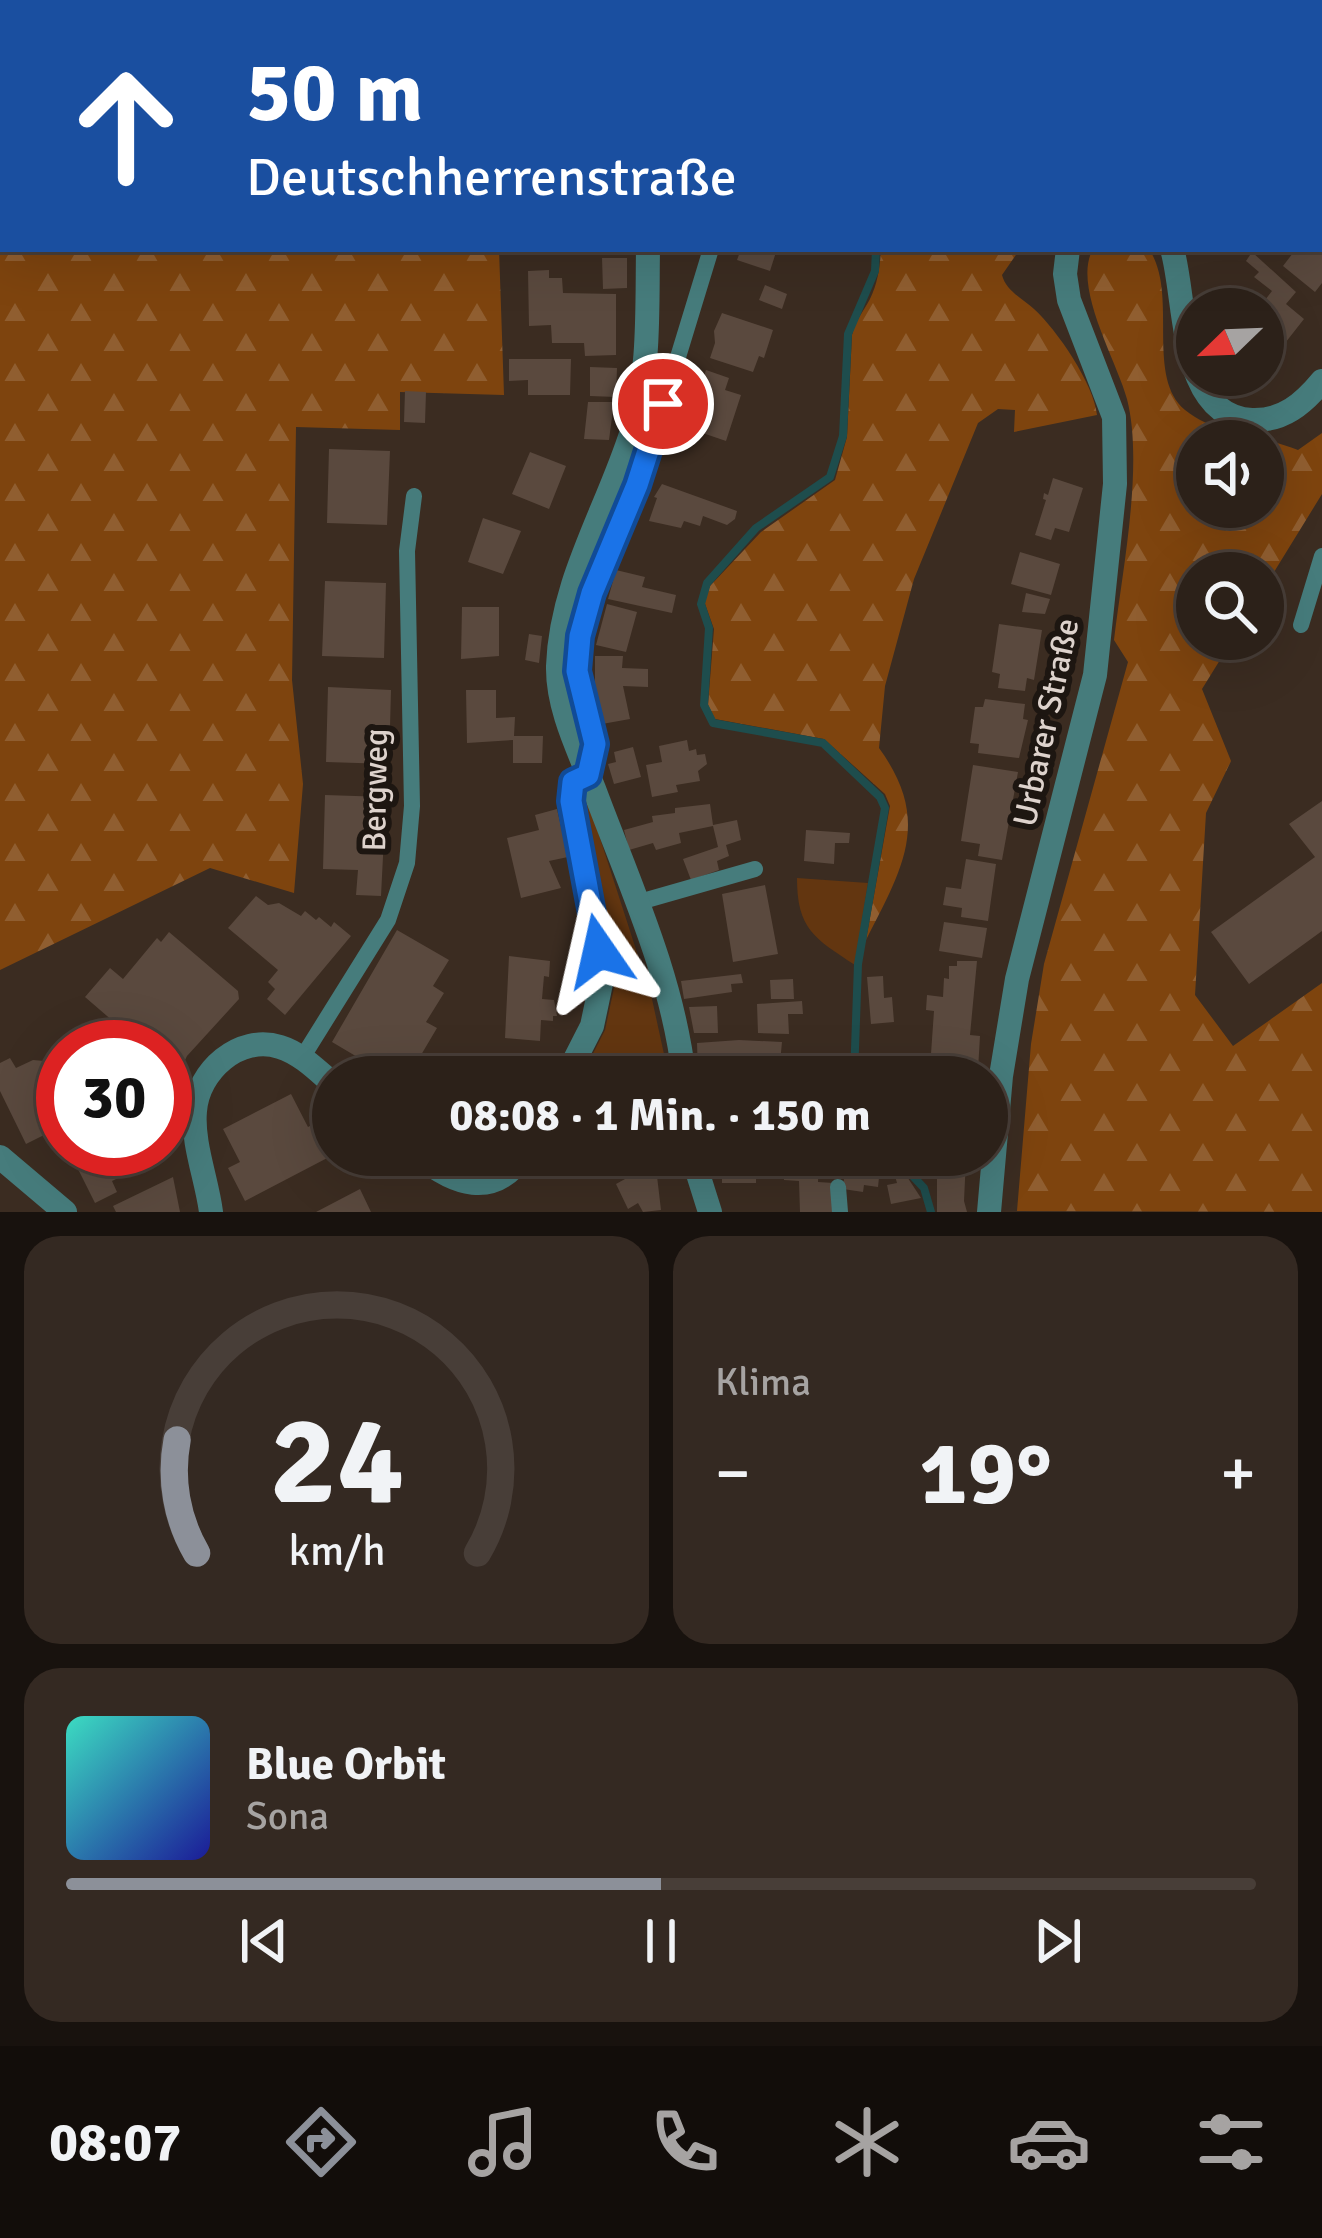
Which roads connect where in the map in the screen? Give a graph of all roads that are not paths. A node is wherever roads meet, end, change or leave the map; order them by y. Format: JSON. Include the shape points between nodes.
{"nodes":[{"id":1,"x":648,"y":252,"type":"edge"},
{"id":2,"x":710,"y":252,"type":"edge"},
{"id":3,"x":1068,"y":252,"type":"edge"},
{"id":4,"x":1173,"y":252,"type":"edge"},
{"id":5,"x":1322,"y":382,"type":"edge"},
{"id":6,"x":414,"y":496,"type":"dead end"},
{"id":7,"x":1322,"y":556,"type":"edge"},
{"id":8,"x":1301,"y":625,"type":"dead end"},
{"id":9,"x":588,"y":775,"type":"junction"},
{"id":10,"x":755,"y":868,"type":"dead end"},
{"id":11,"x":636,"y":903,"type":"junction"},
{"id":12,"x":577,"y":1056,"type":"edge"},
{"id":13,"x":681,"y":1056,"type":"edge"},
{"id":14,"x":302,"y":1058,"type":"junction"},
{"id":15,"x":312,"y":1066,"type":"edge"},
{"id":16,"x":0,"y":1157,"type":"edge"},
{"id":17,"x":452,"y":1176,"type":"edge"},
{"id":18,"x":504,"y":1176,"type":"edge"},
{"id":19,"x":699,"y":1176,"type":"edge"},
{"id":20,"x":838,"y":1187,"type":"dead end"},
{"id":21,"x":65,"y":1212,"type":"edge"},
{"id":22,"x":211,"y":1212,"type":"edge"},
{"id":23,"x":710,"y":1212,"type":"edge"},
{"id":24,"x":840,"y":1212,"type":"edge"},
{"id":25,"x":989,"y":1212,"type":"edge"}],
"edges":[{"from":1,"to":9,"type":"street","via":[[647,351],[632,430],[578,564],[562,627],[558,671]]},
{"from":2,"to":9,"type":"lane","via":[[580,636],[577,671],[595,744]]},
{"from":3,"to":25,"type":"street","name":"Urbarer Straße","via":[[1069,300],[1114,417],[1115,484],[1095,676],[1017,979]]},
{"from":4,"to":5,"type":"street","via":[[1196,375],[1217,405],[1248,420],[1280,416]]},
{"from":6,"to":14,"type":"lane","name":"Bergweg","via":[[407,862],[388,920]]},
{"from":7,"to":8,"type":"lane"},
{"from":9,"to":11,"type":"street"},
{"from":9,"to":12,"type":"street","via":[[573,782],[571,801],[603,974]]},
{"from":10,"to":11,"type":"lane"},
{"from":11,"to":13,"type":"street","via":[[672,1004]]},
{"from":14,"to":15,"type":"street"},
{"from":14,"to":22,"type":"street","via":[[258,1045],[220,1060],[208,1074],[194,1115]]},
{"from":16,"to":21,"type":"street"},
{"from":17,"to":18,"type":"street","via":[[480,1186]]},
{"from":19,"to":23,"type":"street"},
{"from":20,"to":24,"type":"lane"}]}
